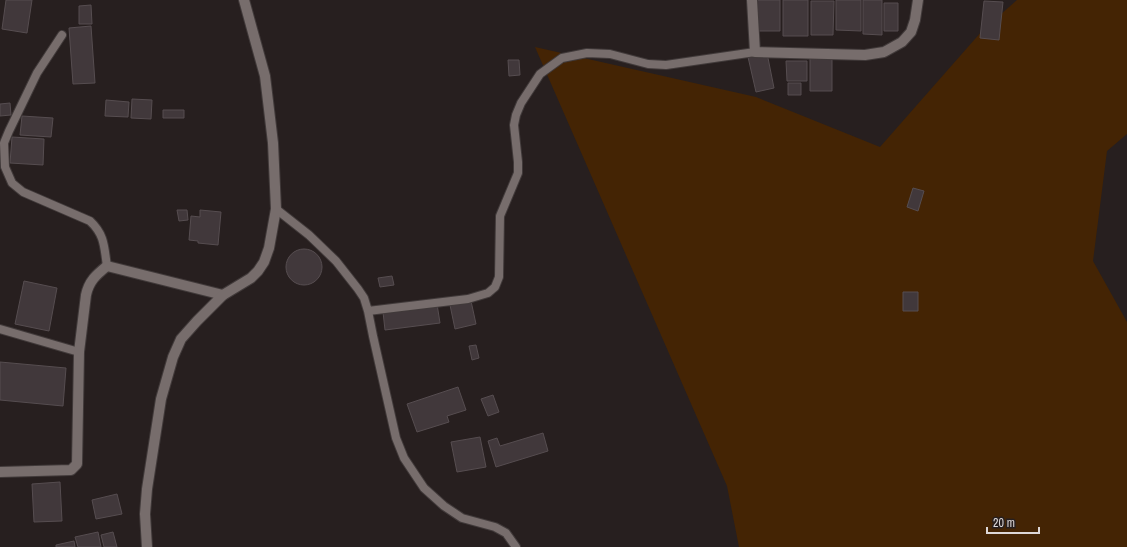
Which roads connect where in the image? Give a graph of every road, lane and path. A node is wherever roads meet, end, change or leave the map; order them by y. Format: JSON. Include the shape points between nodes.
{"nodes":[{"id":1,"x":244,"y":0,"type":"edge"},
{"id":2,"x":752,"y":0,"type":"edge"},
{"id":3,"x":918,"y":0,"type":"edge"},
{"id":4,"x":62,"y":35,"type":"dead end"},
{"id":5,"x":755,"y":52,"type":"junction"},
{"id":6,"x":276,"y":209,"type":"junction"},
{"id":7,"x":107,"y":266,"type":"junction"},
{"id":8,"x":223,"y":295,"type":"junction"},
{"id":9,"x":368,"y":311,"type":"junction"},
{"id":10,"x":0,"y":329,"type":"edge"},
{"id":11,"x":79,"y":352,"type":"junction"},
{"id":12,"x":0,"y":472,"type":"edge"},
{"id":13,"x":147,"y":547,"type":"edge"},
{"id":14,"x":516,"y":547,"type":"edge"}],
"edges":[{"from":1,"to":6,"type":"street","via":[[266,76]]},
{"from":2,"to":5,"type":"street"},
{"from":3,"to":5,"type":"street","via":[[911,32],[902,42],[884,52],[864,55]]},
{"from":4,"to":7,"type":"lane","via":[[37,73],[9,131],[4,143],[4,167],[12,183],[23,192],[90,221],[97,227],[101,234]]},
{"from":5,"to":9,"type":"lane","via":[[666,65],[648,64],[610,54],[587,53],[562,58],[540,74],[516,115],[514,125],[518,173],[500,216],[499,277],[495,287],[488,293],[468,299]]},
{"from":6,"to":8,"type":"street","via":[[264,262],[251,278]]},
{"from":6,"to":9,"type":"lane","via":[[309,235],[336,262],[364,298]]},
{"from":7,"to":8,"type":"street"},
{"from":7,"to":11,"type":"street","via":[[93,277],[88,286]]},
{"from":8,"to":13,"type":"street","via":[[182,339],[173,357],[161,399],[147,489]]},
{"from":9,"to":14,"type":"lane","via":[[396,438],[404,458],[424,488],[444,506],[462,518],[495,527],[506,533]]},
{"from":10,"to":11,"type":"lane"},
{"from":11,"to":12,"type":"street","via":[[77,464],[71,470]]}]}
